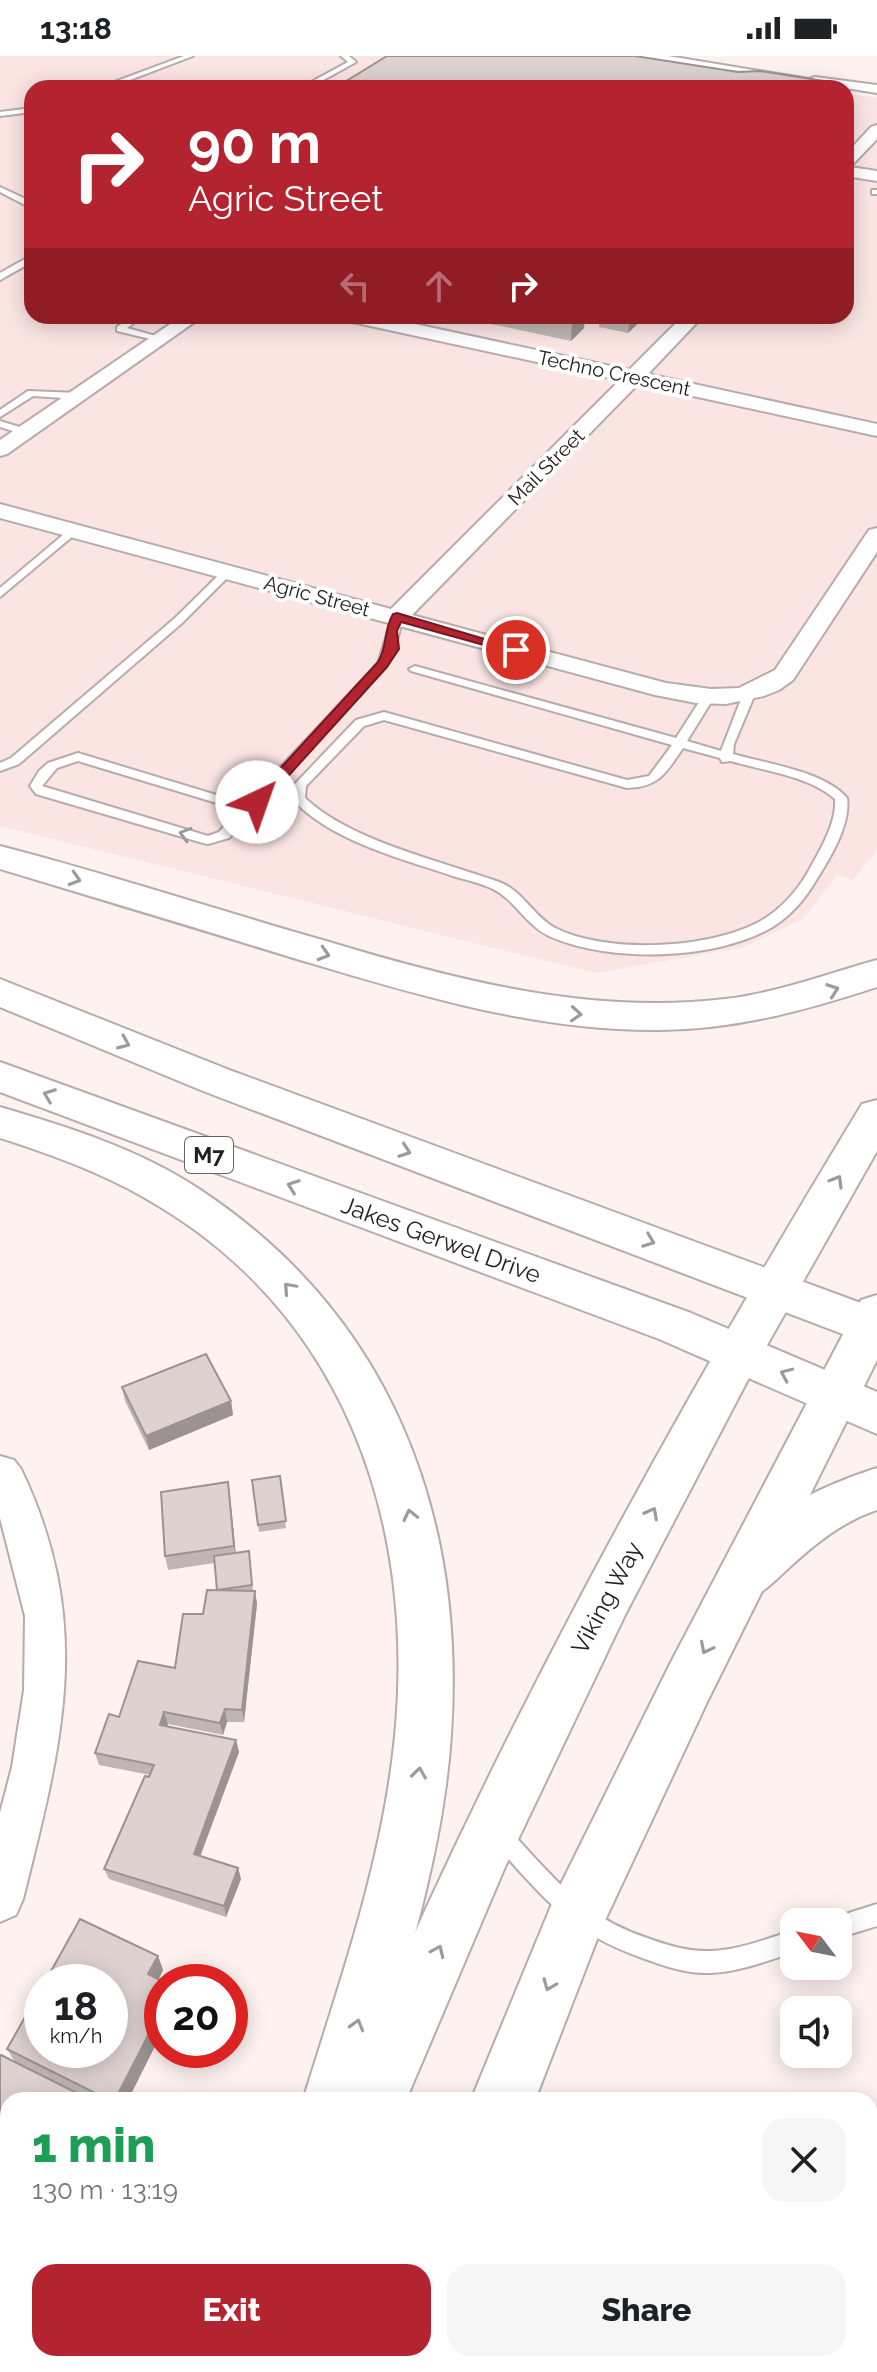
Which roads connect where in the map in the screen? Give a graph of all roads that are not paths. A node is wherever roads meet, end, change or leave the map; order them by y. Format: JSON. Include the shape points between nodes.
{"nodes":[{"id":1,"x":190,"y":56,"type":"edge"},
{"id":2,"x":344,"y":56,"type":"edge"},
{"id":3,"x":642,"y":56,"type":"edge"},
{"id":4,"x":834,"y":67,"type":"dead end"},
{"id":5,"x":720,"y":69,"type":"junction"},
{"id":6,"x":877,"y":74,"type":"edge"},
{"id":7,"x":124,"y":80,"type":"edge"},
{"id":8,"x":319,"y":80,"type":"edge"},
{"id":9,"x":787,"y":80,"type":"edge"},
{"id":10,"x":795,"y":80,"type":"edge"},
{"id":11,"x":854,"y":89,"type":"edge"},
{"id":12,"x":854,"y":91,"type":"edge"},
{"id":13,"x":877,"y":92,"type":"edge"},
{"id":14,"x":24,"y":111,"type":"edge"},
{"id":15,"x":0,"y":114,"type":"edge"},
{"id":16,"x":877,"y":130,"type":"edge"},
{"id":17,"x":854,"y":154,"type":"edge"},
{"id":18,"x":854,"y":175,"type":"edge"},
{"id":19,"x":876,"y":187,"type":"edge"},
{"id":20,"x":0,"y":189,"type":"edge"},
{"id":21,"x":24,"y":201,"type":"edge"},
{"id":22,"x":24,"y":263,"type":"edge"},
{"id":23,"x":0,"y":277,"type":"edge"},
{"id":24,"x":127,"y":324,"type":"edge"},
{"id":25,"x":183,"y":324,"type":"edge"},
{"id":26,"x":401,"y":324,"type":"edge"},
{"id":27,"x":686,"y":324,"type":"edge"},
{"id":28,"x":160,"y":340,"type":"junction"},
{"id":29,"x":635,"y":378,"type":"junction"},
{"id":30,"x":79,"y":396,"type":"junction"},
{"id":31,"x":0,"y":414,"type":"edge"},
{"id":32,"x":0,"y":424,"type":"edge"},
{"id":33,"x":877,"y":430,"type":"edge"},
{"id":34,"x":26,"y":432,"type":"junction"},
{"id":35,"x":0,"y":450,"type":"edge"},
{"id":36,"x":3,"y":515,"type":"edge"},
{"id":37,"x":74,"y":531,"type":"junction"},
{"id":38,"x":877,"y":535,"type":"edge"},
{"id":39,"x":228,"y":572,"type":"junction"},
{"id":40,"x":0,"y":594,"type":"edge"},
{"id":41,"x":397,"y":617,"type":"junction"},
{"id":42,"x":415,"y":669,"type":"dead end"},
{"id":43,"x":728,"y":697,"type":"junction"},
{"id":44,"x":678,"y":742,"type":"junction"},
{"id":45,"x":726,"y":759,"type":"junction"},
{"id":46,"x":0,"y":767,"type":"edge"},
{"id":47,"x":250,"y":809,"type":"junction"},
{"id":48,"x":0,"y":857,"type":"edge"},
{"id":49,"x":877,"y":973,"type":"edge"},
{"id":50,"x":0,"y":992,"type":"edge"},
{"id":51,"x":0,"y":1076,"type":"edge"},
{"id":52,"x":877,"y":1115,"type":"edge"},
{"id":53,"x":0,"y":1122,"type":"edge"},
{"id":54,"x":773,"y":1288,"type":"junction"},
{"id":55,"x":875,"y":1322,"type":"edge"},
{"id":56,"x":738,"y":1352,"type":"junction"},
{"id":57,"x":856,"y":1404,"type":"edge"},
{"id":58,"x":0,"y":1472,"type":"edge"},
{"id":59,"x":877,"y":1489,"type":"edge"},
{"id":60,"x":742,"y":1579,"type":"junction"},
{"id":61,"x":493,"y":1828,"type":"junction"},
{"id":62,"x":0,"y":1899,"type":"edge"},
{"id":63,"x":577,"y":1915,"type":"junction"},
{"id":64,"x":877,"y":1915,"type":"edge"},
{"id":65,"x":852,"y":1923,"type":"edge"},
{"id":66,"x":780,"y":1946,"type":"edge"},
{"id":67,"x":337,"y":2092,"type":"edge"},
{"id":68,"x":378,"y":2092,"type":"edge"},
{"id":69,"x":506,"y":2092,"type":"edge"}],
"edges":[{"from":1,"to":7,"type":"lane"},
{"from":2,"to":8,"type":"lane","via":[[353,62]]},
{"from":3,"to":5,"type":"street"},
{"from":4,"to":6,"type":"street"},
{"from":5,"to":9,"type":"street"},
{"from":5,"to":10,"type":"street"},
{"from":11,"to":13,"type":"street"},
{"from":12,"to":13,"type":"street"},
{"from":14,"to":15,"type":"lane"},
{"from":16,"to":17,"type":"street"},
{"from":18,"to":19,"type":"street"},
{"from":20,"to":21,"type":"lane"},
{"from":22,"to":23,"type":"lane"},
{"from":24,"to":28,"type":"lane","via":[[120,329]]},
{"from":25,"to":28,"type":"street"},
{"from":26,"to":29,"type":"street","name":"Techno Crescent"},
{"from":27,"to":29,"type":"street","name":"Mail Street"},
{"from":28,"to":30,"type":"street"},
{"from":29,"to":33,"type":"street","name":"Techno Crescent"},
{"from":29,"to":41,"type":"street","name":"Mail Street"},
{"from":30,"to":31,"type":"lane","via":[[31,393]]},
{"from":30,"to":34,"type":"street"},
{"from":32,"to":34,"type":"lane"},
{"from":34,"to":35,"type":"street"},
{"from":36,"to":37,"type":"street","name":"Agric Street"},
{"from":37,"to":39,"type":"street","name":"Agric Street"},
{"from":37,"to":40,"type":"lane"},
{"from":38,"to":43,"type":"street","via":[[784,675]]},
{"from":39,"to":41,"type":"street","name":"Agric Street"},
{"from":39,"to":46,"type":"lane","via":[[15,761]]},
{"from":41,"to":43,"type":"street","name":"Agric Street","via":[[664,690]]},
{"from":41,"to":47,"type":"lane","via":[[390,631],[392,649],[383,664]]},
{"from":42,"to":44,"type":"lane"},
{"from":43,"to":44,"type":"lane"},
{"from":43,"to":45,"type":"lane"},
{"from":44,"to":45,"type":"lane"},
{"from":44,"to":45,"type":"lane","via":[[654,778],[627,784],[384,716],[360,723],[298,792],[309,812],[338,827],[500,887],[549,931],[601,948],[634,950],[703,944],[759,928],[795,900],[816,871],[841,812],[837,793],[811,780]]},
{"from":47,"to":47,"type":"lane","one_way":true,"via":[[224,835],[208,840],[83,805],[36,786],[51,766],[78,757]]},
{"from":48,"to":49,"type":"main road","one_way":true,"via":[[451,991],[564,1014],[675,1018],[727,1012],[828,993]]},
{"from":50,"to":54,"type":"main road","one_way":true,"via":[[245,1094]]},
{"from":56,"to":51,"type":"main road","name":"Jakes Gerwel Drive","number":"M7","one_way":true},
{"from":54,"to":52,"type":"main road","name":"Viking Way","one_way":true},
{"from":67,"to":53,"type":"main road","one_way":true,"via":[[407,1844],[424,1735],[428,1648],[422,1565],[397,1470],[343,1358],[261,1259],[216,1222],[151,1181]]},
{"from":54,"to":55,"type":"main road"},
{"from":54,"to":56,"type":"main road","name":"Viking Way"},
{"from":55,"to":57,"type":"main road"},
{"from":57,"to":56,"type":"main road","name":"Jakes Gerwel Drive","number":"M7","one_way":true},
{"from":61,"to":56,"type":"main road","name":"Viking Way","one_way":true,"via":[[592,1622]]},
{"from":57,"to":60,"type":"main road"},
{"from":58,"to":62,"type":"street","via":[[29,1546],[45,1616],[45,1690],[34,1767]]},
{"from":59,"to":60,"type":"main road","via":[[835,1503],[804,1522]]},
{"from":60,"to":63,"type":"main road","one_way":true},
{"from":61,"to":63,"type":"lane"},
{"from":68,"to":61,"type":"main road","name":"Viking Way","one_way":true},
{"from":63,"to":66,"type":"lane","via":[[618,1939],[707,1962]]},
{"from":63,"to":69,"type":"main road","one_way":true},
{"from":64,"to":65,"type":"lane"}]}
